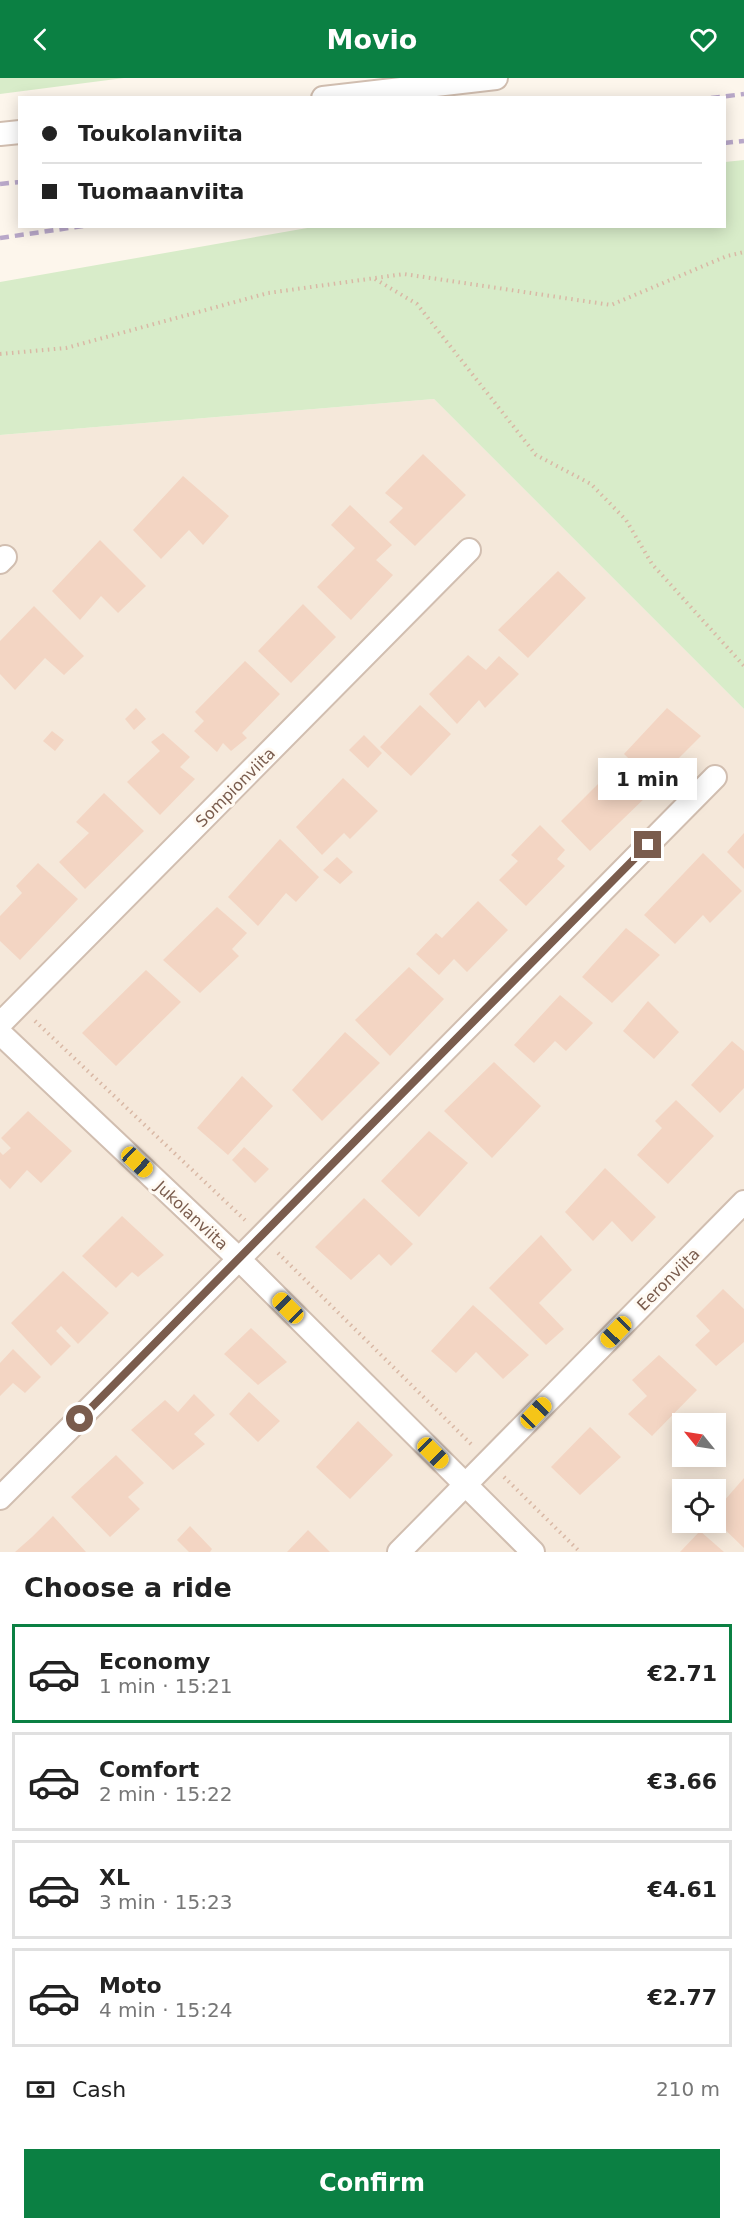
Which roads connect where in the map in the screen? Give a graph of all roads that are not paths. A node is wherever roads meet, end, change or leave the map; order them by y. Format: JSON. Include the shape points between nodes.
{"nodes":[{"id":1,"x":496,"y":78,"type":"edge"},
{"id":2,"x":340,"y":96,"type":"edge"},
{"id":3,"x":18,"y":132,"type":"edge"},
{"id":4,"x":0,"y":134,"type":"edge"},
{"id":5,"x":469,"y":550,"type":"dead end"},
{"id":6,"x":715,"y":777,"type":"dead end"},
{"id":7,"x":0,"y":1024,"type":"edge"},
{"id":8,"x":0,"y":1033,"type":"edge"},
{"id":9,"x":744,"y":1202,"type":"edge"},
{"id":10,"x":239,"y":1259,"type":"junction"},
{"id":11,"x":465,"y":1485,"type":"junction"},
{"id":12,"x":0,"y":1498,"type":"edge"},
{"id":13,"x":399,"y":1552,"type":"edge"},
{"id":14,"x":533,"y":1552,"type":"edge"}],
"edges":[{"from":1,"to":2,"type":"street"},
{"from":3,"to":4,"type":"street"},
{"from":5,"to":7,"type":"street","name":"Sompionviita"},
{"from":6,"to":10,"type":"street"},
{"from":8,"to":10,"type":"street","name":"Jukolanviita"},
{"from":9,"to":11,"type":"street","name":"Eeronviita"},
{"from":10,"to":11,"type":"street","name":"Jukolanviita"},
{"from":10,"to":12,"type":"street"},
{"from":11,"to":13,"type":"street","name":"Eeronviita"},
{"from":11,"to":14,"type":"street","name":"Jukolanviita"}]}
